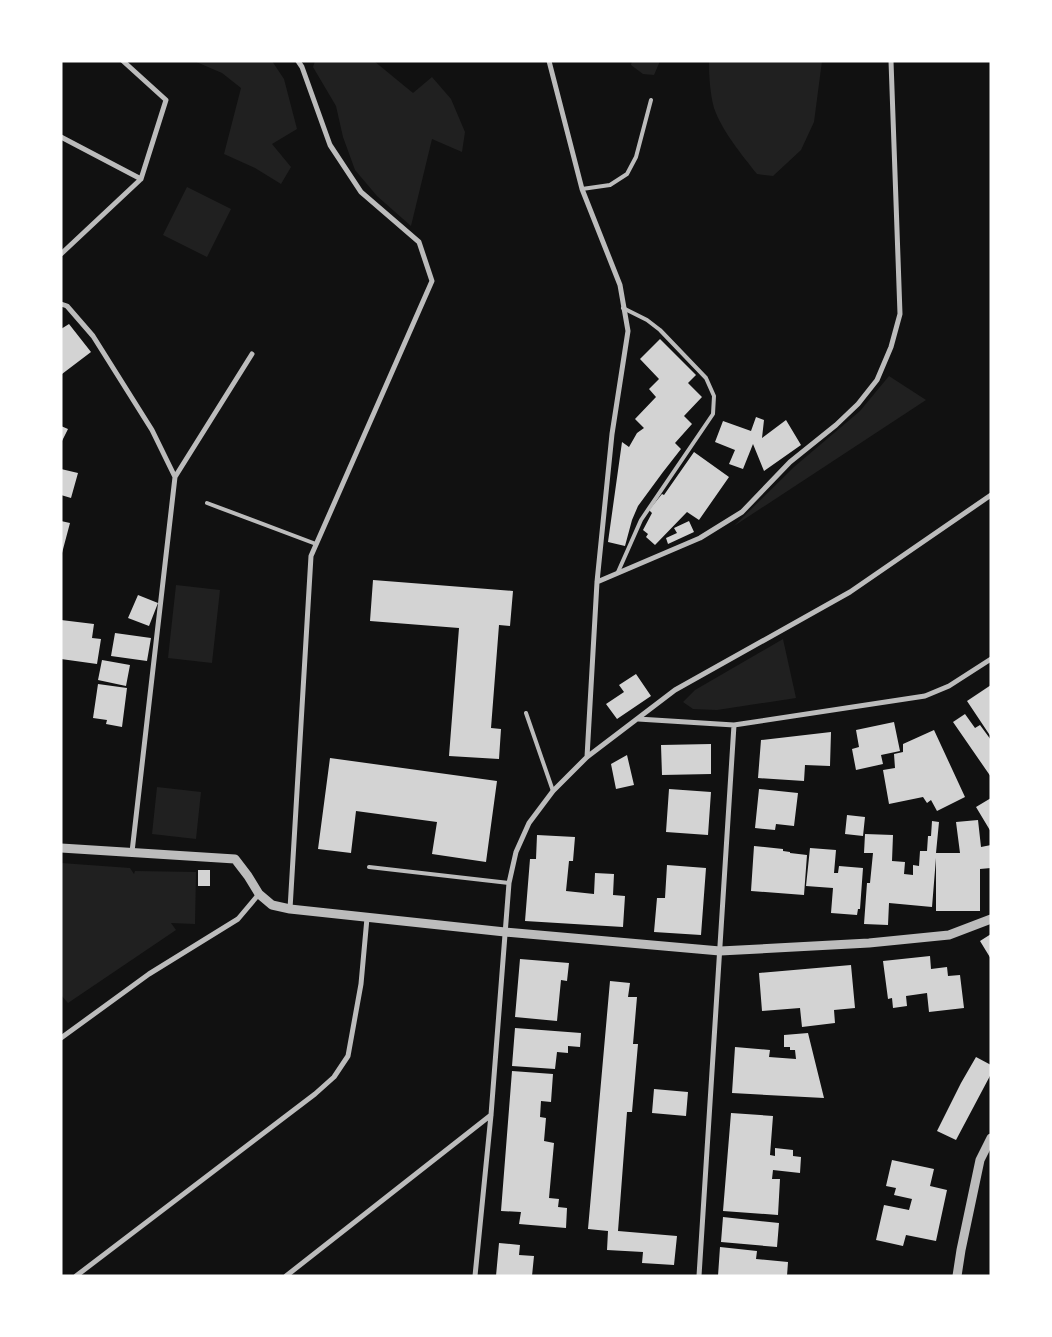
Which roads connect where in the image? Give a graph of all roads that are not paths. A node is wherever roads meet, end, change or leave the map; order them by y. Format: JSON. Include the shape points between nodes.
{"nodes":[{"id":1,"x":123,"y":61,"type":"edge"},
{"id":2,"x":298,"y":61,"type":"edge"},
{"id":3,"x":548,"y":61,"type":"edge"},
{"id":4,"x":891,"y":61,"type":"edge"},
{"id":5,"x":651,"y":100,"type":"dead end"},
{"id":6,"x":61,"y":137,"type":"edge"},
{"id":7,"x":141,"y":178,"type":"junction"},
{"id":8,"x":582,"y":190,"type":"junction"},
{"id":9,"x":61,"y":254,"type":"edge"},
{"id":10,"x":61,"y":304,"type":"edge"},
{"id":11,"x":623,"y":308,"type":"junction"},
{"id":12,"x":252,"y":354,"type":"dead end"},
{"id":13,"x":175,"y":477,"type":"junction"},
{"id":14,"x":991,"y":495,"type":"edge"},
{"id":15,"x":207,"y":503,"type":"dead end"},
{"id":16,"x":316,"y":544,"type":"junction"},
{"id":17,"x":618,"y":573,"type":"junction"},
{"id":18,"x":597,"y":582,"type":"junction"},
{"id":19,"x":991,"y":659,"type":"edge"},
{"id":20,"x":526,"y":713,"type":"dead end"},
{"id":21,"x":638,"y":718,"type":"junction"},
{"id":22,"x":734,"y":725,"type":"junction"},
{"id":23,"x":587,"y":758,"type":"junction"},
{"id":24,"x":553,"y":791,"type":"junction"},
{"id":25,"x":61,"y":848,"type":"edge"},
{"id":26,"x":132,"y":852,"type":"junction"},
{"id":27,"x":369,"y":867,"type":"dead end"},
{"id":28,"x":509,"y":883,"type":"junction"},
{"id":29,"x":259,"y":894,"type":"junction"},
{"id":30,"x":290,"y":909,"type":"junction"},
{"id":31,"x":367,"y":918,"type":"junction"},
{"id":32,"x":991,"y":920,"type":"edge"},
{"id":33,"x":505,"y":932,"type":"junction"},
{"id":34,"x":720,"y":950,"type":"junction"},
{"id":35,"x":61,"y":1038,"type":"edge"},
{"id":36,"x":491,"y":1115,"type":"junction"},
{"id":37,"x":991,"y":1138,"type":"edge"},
{"id":38,"x":76,"y":1276,"type":"edge"},
{"id":39,"x":286,"y":1276,"type":"edge"},
{"id":40,"x":475,"y":1276,"type":"edge"},
{"id":41,"x":699,"y":1276,"type":"edge"},
{"id":42,"x":957,"y":1276,"type":"edge"}],
"edges":[{"from":1,"to":7,"type":"street","via":[[166,100]]},
{"from":2,"to":16,"type":"street","via":[[330,145],[362,192],[419,242],[432,281]]},
{"from":3,"to":8,"type":"street"},
{"from":4,"to":17,"type":"street","via":[[900,314],[877,380],[858,404],[790,462],[742,512],[700,538]]},
{"from":5,"to":8,"type":"lane","via":[[636,157],[627,174],[610,185]]},
{"from":6,"to":7,"type":"street"},
{"from":7,"to":9,"type":"street"},
{"from":8,"to":11,"type":"street","via":[[620,284]]},
{"from":10,"to":13,"type":"street","via":[[67,306],[93,336],[152,430]]},
{"from":11,"to":17,"type":"lane","via":[[660,330],[706,378],[714,396],[713,414],[641,520]]},
{"from":11,"to":18,"type":"street","via":[[628,331],[612,434]]},
{"from":12,"to":13,"type":"street"},
{"from":13,"to":26,"type":"street"},
{"from":14,"to":21,"type":"street","via":[[850,592],[675,690]]},
{"from":15,"to":16,"type":"lane"},
{"from":16,"to":30,"type":"street","via":[[311,556]]},
{"from":17,"to":18,"type":"street"},
{"from":18,"to":23,"type":"street"},
{"from":19,"to":22,"type":"street","via":[[950,686],[925,696]]},
{"from":20,"to":24,"type":"lane"},
{"from":21,"to":22,"type":"street"},
{"from":21,"to":23,"type":"street"},
{"from":22,"to":34,"type":"street"},
{"from":23,"to":24,"type":"street"},
{"from":24,"to":28,"type":"street","via":[[529,823],[516,852]]},
{"from":25,"to":26,"type":"street"},
{"from":26,"to":29,"type":"street","via":[[234,859]]},
{"from":27,"to":28,"type":"lane"},
{"from":28,"to":33,"type":"street"},
{"from":29,"to":30,"type":"street","via":[[272,904]]},
{"from":29,"to":35,"type":"street","via":[[238,919],[150,974]]},
{"from":30,"to":31,"type":"street"},
{"from":31,"to":33,"type":"street"},
{"from":31,"to":38,"type":"street","via":[[361,984],[348,1056],[334,1077]]},
{"from":32,"to":34,"type":"street","via":[[949,935],[869,943]]},
{"from":33,"to":34,"type":"street"},
{"from":33,"to":36,"type":"street"},
{"from":34,"to":41,"type":"street"},
{"from":36,"to":39,"type":"street"},
{"from":36,"to":40,"type":"street"},
{"from":37,"to":42,"type":"street","via":[[980,1160]]}]}
